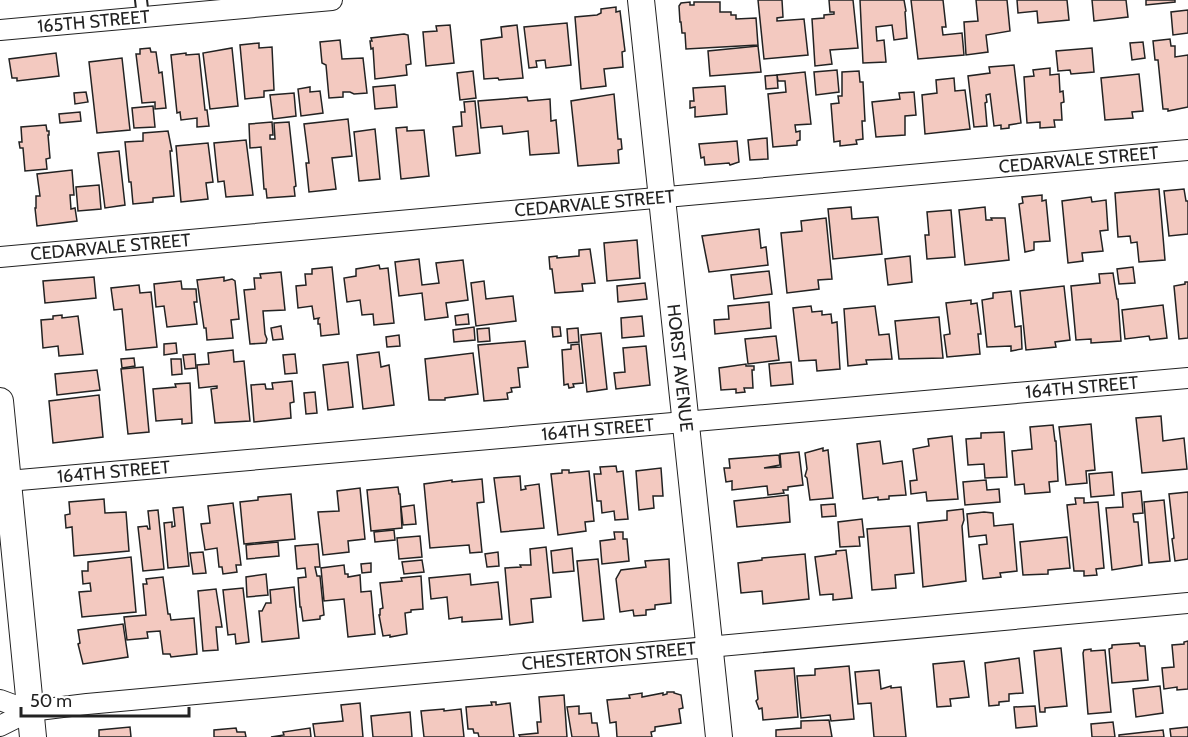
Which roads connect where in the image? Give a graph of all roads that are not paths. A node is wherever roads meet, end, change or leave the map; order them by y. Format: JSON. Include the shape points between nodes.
{"nodes":[{"id":1,"x":332,"y":0,"type":"edge"},
{"id":2,"x":641,"y":0,"type":"edge"},
{"id":3,"x":142,"y":9,"type":"edge"},
{"id":4,"x":0,"y":30,"type":"edge"},
{"id":5,"x":1188,"y":150,"type":"edge"},
{"id":6,"x":662,"y":198,"type":"junction"},
{"id":7,"x":0,"y":257,"type":"edge"},
{"id":8,"x":1188,"y":378,"type":"edge"},
{"id":9,"x":0,"y":401,"type":"edge"},
{"id":10,"x":686,"y":422,"type":"junction"},
{"id":11,"x":8,"y":481,"type":"junction"},
{"id":12,"x":1188,"y":603,"type":"edge"},
{"id":13,"x":709,"y":647,"type":"junction"},
{"id":14,"x":0,"y":700,"type":"edge"},
{"id":15,"x":30,"y":711,"type":"junction"},
{"id":16,"x":0,"y":726,"type":"edge"},
{"id":17,"x":33,"y":737,"type":"edge"},
{"id":18,"x":719,"y":737,"type":"edge"}],
"edges":[{"from":1,"to":3,"type":"street","name":"165TH STREET"},
{"from":2,"to":6,"type":"street","name":"HORST AVENUE"},
{"from":3,"to":4,"type":"street","name":"165TH STREET"},
{"from":5,"to":6,"type":"street","name":"CEDARVALE STREET"},
{"from":6,"to":7,"type":"street","name":"CEDARVALE STREET"},
{"from":6,"to":10,"type":"street","name":"HORST AVENUE"},
{"from":8,"to":10,"type":"street","name":"164TH STREET"},
{"from":9,"to":11,"type":"street"},
{"from":10,"to":11,"type":"street","name":"164TH STREET"},
{"from":10,"to":13,"type":"street","name":"HORST AVENUE"},
{"from":11,"to":15,"type":"street"},
{"from":12,"to":13,"type":"street","name":"CHESTERTON STREET"},
{"from":13,"to":15,"type":"street","name":"CHESTERTON STREET"},
{"from":13,"to":18,"type":"street","name":"HORST AVENUE"},
{"from":14,"to":15,"type":"street"},
{"from":15,"to":16,"type":"street"},
{"from":15,"to":17,"type":"street"}]}
